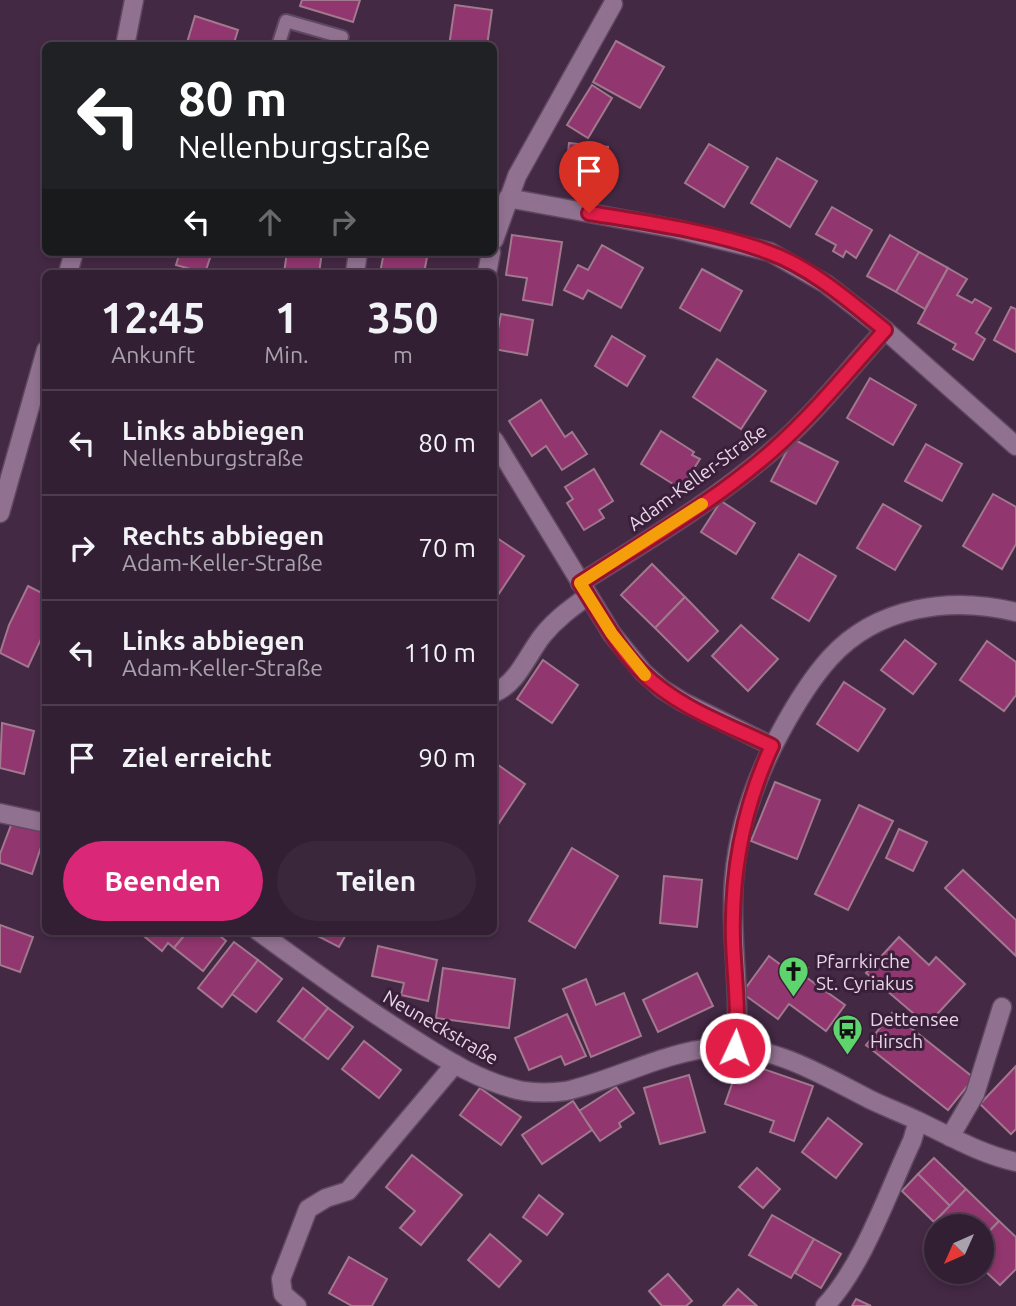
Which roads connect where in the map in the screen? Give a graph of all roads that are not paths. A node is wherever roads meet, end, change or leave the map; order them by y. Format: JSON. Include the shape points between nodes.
{"nodes":[{"id":1,"x":134,"y":0,"type":"edge"},
{"id":2,"x":613,"y":4,"type":"dead end"},
{"id":3,"x":342,"y":37,"type":"dead end"},
{"id":4,"x":126,"y":42,"type":"edge"},
{"id":5,"x":279,"y":42,"type":"edge"},
{"id":6,"x":508,"y":198,"type":"junction"},
{"id":7,"x":497,"y":231,"type":"edge"},
{"id":8,"x":885,"y":330,"type":"junction"},
{"id":9,"x":42,"y":364,"type":"edge"},
{"id":10,"x":497,"y":445,"type":"edge"},
{"id":11,"x":1016,"y":446,"type":"edge"},
{"id":12,"x":0,"y":513,"type":"edge"},
{"id":13,"x":584,"y":589,"type":"junction"},
{"id":14,"x":1016,"y":612,"type":"edge"},
{"id":15,"x":497,"y":691,"type":"edge"},
{"id":16,"x":772,"y":746,"type":"junction"},
{"id":17,"x":0,"y":813,"type":"edge"},
{"id":18,"x":42,"y":822,"type":"edge"},
{"id":19,"x":264,"y":935,"type":"edge"},
{"id":20,"x":1002,"y":1007,"type":"dead end"},
{"id":21,"x":735,"y":1048,"type":"junction"},
{"id":22,"x":455,"y":1064,"type":"junction"},
{"id":23,"x":918,"y":1121,"type":"junction"},
{"id":24,"x":950,"y":1137,"type":"junction"},
{"id":25,"x":1016,"y":1162,"type":"edge"},
{"id":26,"x":297,"y":1306,"type":"edge"},
{"id":27,"x":825,"y":1306,"type":"edge"}],
"edges":[{"from":1,"to":4,"type":"street"},
{"from":2,"to":6,"type":"street"},
{"from":3,"to":5,"type":"lane","via":[[286,21]]},
{"from":6,"to":7,"type":"street"},
{"from":6,"to":8,"type":"street","via":[[676,229],[770,252],[826,285]]},
{"from":8,"to":11,"type":"street"},
{"from":8,"to":13,"type":"street","name":"Adam-Keller-Straße","via":[[773,450]]},
{"from":9,"to":12,"type":"street"},
{"from":10,"to":13,"type":"street"},
{"from":13,"to":15,"type":"street","name":"Adam-Keller-Straße","via":[[541,637],[508,685]]},
{"from":13,"to":16,"type":"street","via":[[628,656],[662,689]]},
{"from":14,"to":16,"type":"street","via":[[939,605],[901,612],[865,630],[818,672]]},
{"from":16,"to":21,"type":"street","via":[[744,822],[734,878]]},
{"from":17,"to":18,"type":"street"},
{"from":19,"to":22,"type":"street","name":"Neuneckstraße"},
{"from":20,"to":24,"type":"street","via":[[975,1094]]},
{"from":21,"to":22,"type":"street","name":"Neuneckstraße","via":[[690,1052],[583,1087],[546,1093],[501,1085]]},
{"from":21,"to":23,"type":"street","name":"Neuneckstraße","via":[[772,1054],[808,1067]]},
{"from":22,"to":26,"type":"street","via":[[348,1191],[308,1209],[281,1279],[283,1294]]},
{"from":23,"to":24,"type":"street","name":"Neuneckstraße"},
{"from":23,"to":27,"type":"street","via":[[848,1279]]},
{"from":24,"to":25,"type":"street","name":"Neuneckstraße"}]}
